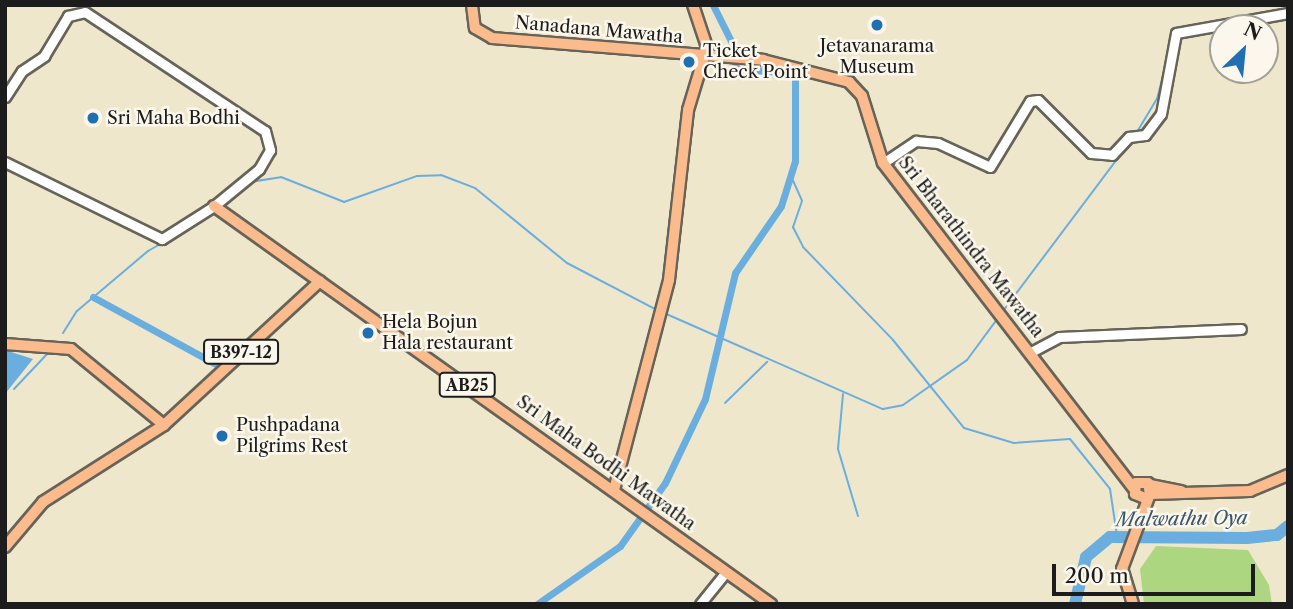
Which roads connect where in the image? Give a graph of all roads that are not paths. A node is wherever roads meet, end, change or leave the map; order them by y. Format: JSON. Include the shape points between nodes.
{"nodes":[{"id":1,"x":472,"y":5,"type":"edge"},
{"id":2,"x":693,"y":5,"type":"edge"},
{"id":3,"x":1288,"y":13,"type":"edge"},
{"id":4,"x":710,"y":56,"type":"junction"},
{"id":5,"x":5,"y":97,"type":"edge"},
{"id":6,"x":5,"y":162,"type":"edge"},
{"id":7,"x":883,"y":163,"type":"junction"},
{"id":8,"x":214,"y":206,"type":"junction"},
{"id":9,"x":320,"y":281,"type":"junction"},
{"id":10,"x":1241,"y":329,"type":"dead end"},
{"id":11,"x":5,"y":344,"type":"edge"},
{"id":12,"x":1031,"y":352,"type":"junction"},
{"id":13,"x":164,"y":425,"type":"junction"},
{"id":14,"x":1288,"y":475,"type":"edge"},
{"id":15,"x":614,"y":490,"type":"junction"},
{"id":16,"x":1143,"y":490,"type":"junction"},
{"id":17,"x":5,"y":547,"type":"edge"},
{"id":18,"x":726,"y":572,"type":"junction"},
{"id":19,"x":700,"y":604,"type":"edge"},
{"id":20,"x":771,"y":604,"type":"edge"},
{"id":21,"x":1133,"y":604,"type":"edge"}],
"edges":[{"from":1,"to":4,"type":"main road","name":"Nanadana Mawatha","via":[[475,28],[492,38]]},
{"from":2,"to":4,"type":"main road","via":[[708,36]]},
{"from":3,"to":7,"type":"street","via":[[1176,33],[1161,114],[1145,135],[1129,137],[1112,155],[1091,153],[1038,100],[1030,101],[990,167],[937,143],[916,141]]},
{"from":4,"to":7,"type":"main road","name":"Sri Bharathindra Mawatha","via":[[740,58],[849,82],[862,96]]},
{"from":4,"to":15,"type":"main road","via":[[688,110],[664,303]]},
{"from":5,"to":8,"type":"street","via":[[22,71],[44,56],[68,16],[91,15],[265,131],[270,150],[265,163]]},
{"from":6,"to":8,"type":"street","via":[[155,239],[175,234]]},
{"from":7,"to":12,"type":"main road","name":"Sri Bharathindra Mawatha"},
{"from":8,"to":9,"type":"main road","name":"Sri Maha Bodhi Mawatha","number":"AB25"},
{"from":9,"to":13,"type":"main road","number":"B397-12"},
{"from":9,"to":15,"type":"main road","name":"Sri Maha Bodhi Mawatha","number":"AB25"},
{"from":10,"to":12,"type":"street","via":[[1059,337]]},
{"from":11,"to":13,"type":"main road","via":[[56,345]]},
{"from":12,"to":16,"type":"main road","name":"Sri Bharathindra Mawatha"},
{"from":13,"to":17,"type":"main road","number":"B397-12","via":[[48,498]]},
{"from":14,"to":16,"type":"main road","via":[[1250,491]]},
{"from":15,"to":18,"type":"main road","name":"Sri Maha Bodhi Mawatha","number":"AB25"},
{"from":16,"to":21,"type":"main road","via":[[1129,564],[1122,569]]},
{"from":18,"to":19,"type":"street"},
{"from":18,"to":20,"type":"main road","name":"Sri Maha Bodhi Mawatha","number":"AB25"}]}
